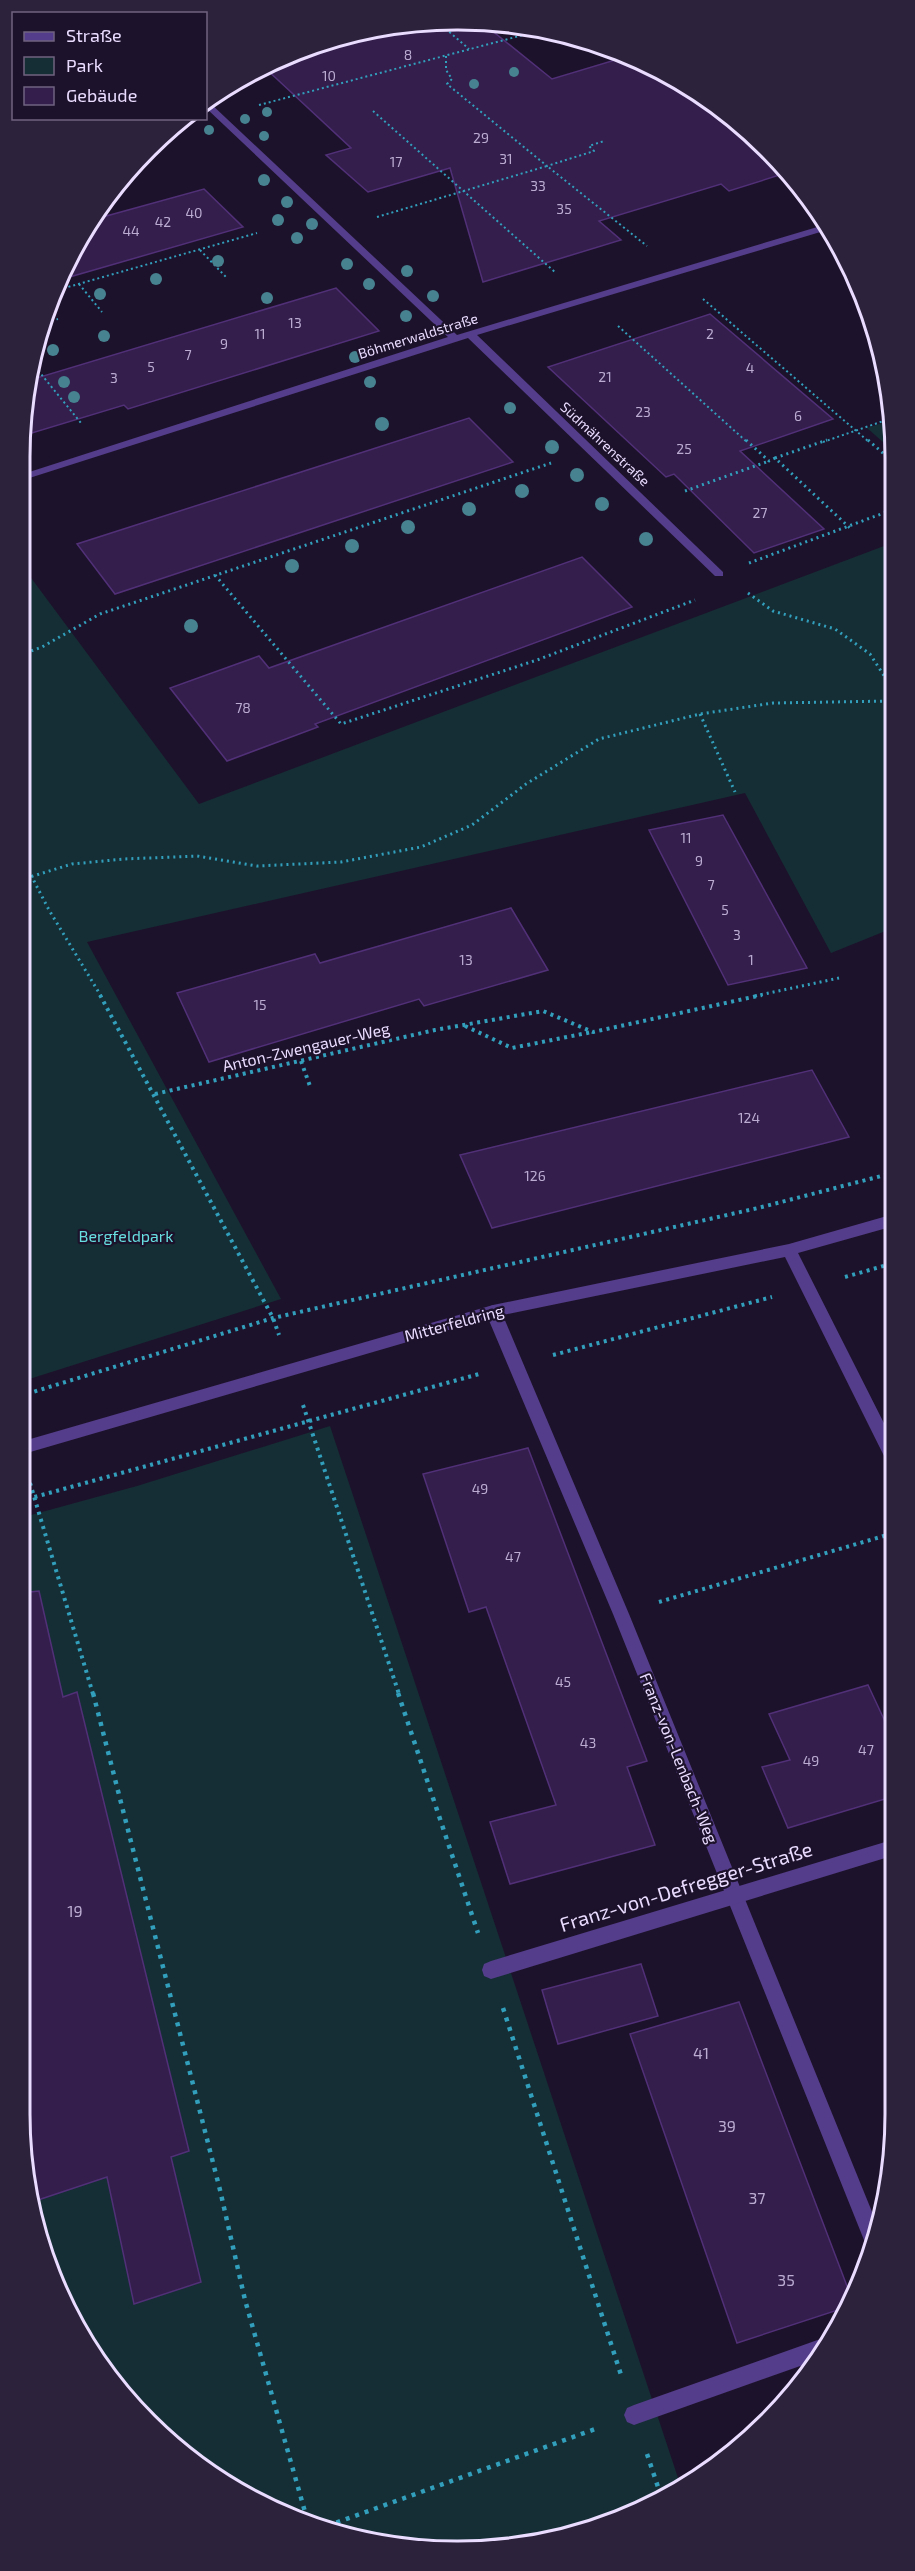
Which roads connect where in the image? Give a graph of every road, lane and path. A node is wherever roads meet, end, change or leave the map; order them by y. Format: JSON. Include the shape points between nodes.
{"nodes":[{"id":1,"x":448,"y":30,"type":"edge"},
{"id":2,"x":522,"y":35,"type":"edge"},
{"id":3,"x":469,"y":49,"type":"junction"},
{"id":4,"x":446,"y":56,"type":"junction"},
{"id":5,"x":211,"y":109,"type":"edge"},
{"id":6,"x":373,"y":111,"type":"dead end"},
{"id":7,"x":218,"y":116,"type":"junction"},
{"id":8,"x":207,"y":119,"type":"edge"},
{"id":9,"x":604,"y":141,"type":"dead end"},
{"id":10,"x":547,"y":166,"type":"junction"},
{"id":11,"x":463,"y":191,"type":"junction"},
{"id":12,"x":368,"y":220,"type":"dead end"},
{"id":13,"x":819,"y":229,"type":"edge"},
{"id":14,"x":257,"y":233,"type":"dead end"},
{"id":15,"x":200,"y":250,"type":"junction"},
{"id":16,"x":652,"y":251,"type":"dead end"},
{"id":17,"x":559,"y":275,"type":"dead end"},
{"id":18,"x":226,"y":277,"type":"dead end"},
{"id":19,"x":79,"y":284,"type":"junction"},
{"id":20,"x":66,"y":288,"type":"edge"},
{"id":21,"x":700,"y":297,"type":"dead end"},
{"id":22,"x":102,"y":312,"type":"dead end"},
{"id":23,"x":58,"y":319,"type":"dead end"},
{"id":24,"x":53,"y":320,"type":"edge"},
{"id":25,"x":614,"y":324,"type":"dead end"},
{"id":26,"x":471,"y":335,"type":"junction"},
{"id":27,"x":456,"y":339,"type":"junction"},
{"id":28,"x":39,"y":371,"type":"edge"},
{"id":29,"x":883,"y":421,"type":"edge"},
{"id":30,"x":81,"y":424,"type":"dead end"},
{"id":31,"x":856,"y":430,"type":"junction"},
{"id":32,"x":588,"y":450,"type":"junction"},
{"id":33,"x":885,"y":455,"type":"edge"},
{"id":34,"x":775,"y":458,"type":"junction"},
{"id":35,"x":769,"y":461,"type":"junction"},
{"id":36,"x":30,"y":475,"type":"edge"},
{"id":37,"x":648,"y":505,"type":"junction"},
{"id":38,"x":885,"y":513,"type":"edge"},
{"id":39,"x":850,"y":528,"type":"junction"},
{"id":40,"x":719,"y":574,"type":"junction"},
{"id":41,"x":215,"y":575,"type":"junction"},
{"id":42,"x":30,"y":651,"type":"edge"},
{"id":43,"x":885,"y":677,"type":"edge"},
{"id":44,"x":885,"y":701,"type":"edge"},
{"id":45,"x":700,"y":714,"type":"junction"},
{"id":46,"x":735,"y":792,"type":"dead end"},
{"id":47,"x":30,"y":876,"type":"edge"},
{"id":48,"x":30,"y":878,"type":"edge"},
{"id":49,"x":838,"y":978,"type":"dead end"},
{"id":50,"x":464,"y":1025,"type":"junction"},
{"id":51,"x":592,"y":1032,"type":"junction"},
{"id":52,"x":301,"y":1061,"type":"junction"},
{"id":53,"x":311,"y":1089,"type":"dead end"},
{"id":54,"x":154,"y":1094,"type":"junction"},
{"id":55,"x":885,"y":1175,"type":"edge"},
{"id":56,"x":885,"y":1223,"type":"edge"},
{"id":57,"x":789,"y":1250,"type":"junction"},
{"id":58,"x":885,"y":1266,"type":"edge"},
{"id":59,"x":807,"y":1288,"type":"junction"},
{"id":60,"x":493,"y":1311,"type":"junction"},
{"id":61,"x":273,"y":1318,"type":"junction"},
{"id":62,"x":514,"y":1365,"type":"junction"},
{"id":63,"x":290,"y":1369,"type":"junction"},
{"id":64,"x":30,"y":1393,"type":"edge"},
{"id":65,"x":308,"y":1420,"type":"junction"},
{"id":66,"x":885,"y":1441,"type":"edge"},
{"id":67,"x":30,"y":1446,"type":"edge"},
{"id":68,"x":30,"y":1483,"type":"edge"},
{"id":69,"x":34,"y":1496,"type":"junction"},
{"id":70,"x":30,"y":1497,"type":"edge"},
{"id":71,"x":885,"y":1536,"type":"edge"},
{"id":72,"x":621,"y":1614,"type":"junction"},
{"id":73,"x":885,"y":1850,"type":"edge"},
{"id":74,"x":735,"y":1896,"type":"junction"},
{"id":75,"x":491,"y":1970,"type":"dead end"},
{"id":76,"x":869,"y":2228,"type":"edge"},
{"id":77,"x":812,"y":2352,"type":"edge"},
{"id":78,"x":634,"y":2415,"type":"joint"},
{"id":79,"x":305,"y":2512,"type":"edge"},
{"id":80,"x":336,"y":2523,"type":"edge"}],
"edges":[{"from":1,"to":3,"type":"path"},
{"from":2,"to":3,"type":"path"},
{"from":3,"to":4,"type":"path"},
{"from":4,"to":7,"type":"path"},
{"from":4,"to":10,"type":"path","via":[[446,70],[452,79],[447,84]]},
{"from":5,"to":7,"type":"street"},
{"from":6,"to":11,"type":"path"},
{"from":7,"to":8,"type":"path"},
{"from":7,"to":27,"type":"street"},
{"from":9,"to":10,"type":"path","via":[[589,146],[594,152]]},
{"from":10,"to":11,"type":"path"},
{"from":10,"to":16,"type":"path"},
{"from":11,"to":12,"type":"path"},
{"from":11,"to":17,"type":"path"},
{"from":13,"to":26,"type":"street","name":"Böhmerwaldstraße"},
{"from":14,"to":15,"type":"path"},
{"from":15,"to":18,"type":"path"},
{"from":15,"to":19,"type":"path"},
{"from":19,"to":20,"type":"path"},
{"from":19,"to":22,"type":"path"},
{"from":21,"to":31,"type":"path"},
{"from":23,"to":24,"type":"path"},
{"from":25,"to":35,"type":"path"},
{"from":26,"to":27,"type":"street","name":"Böhmerwaldstraße"},
{"from":26,"to":32,"type":"street","name":"Südmährenstraße"},
{"from":27,"to":36,"type":"street","name":"Böhmerwaldstraße"},
{"from":28,"to":30,"type":"path"},
{"from":29,"to":31,"type":"path"},
{"from":31,"to":33,"type":"path"},
{"from":31,"to":34,"type":"path"},
{"from":32,"to":37,"type":"street","name":"Südmährenstraße"},
{"from":32,"to":41,"type":"path"},
{"from":34,"to":35,"type":"path"},
{"from":34,"to":39,"type":"path"},
{"from":35,"to":37,"type":"path"},
{"from":37,"to":40,"type":"street","name":"Südmährenstraße"},
{"from":38,"to":39,"type":"path"},
{"from":39,"to":40,"type":"path"},
{"from":40,"to":41,"type":"path","via":[[697,599],[537,660],[341,724]]},
{"from":40,"to":43,"type":"path","via":[[773,611],[835,629],[870,654]]},
{"from":41,"to":42,"type":"path","via":[[100,614]]},
{"from":44,"to":45,"type":"path","via":[[773,703]]},
{"from":45,"to":46,"type":"path"},
{"from":45,"to":47,"type":"path","via":[[599,738],[526,784],[472,825],[421,847],[341,862],[257,866],[197,856],[124,858],[72,864]]},
{"from":48,"to":54,"type":"path","via":[[74,948]]},
{"from":49,"to":51,"type":"path"},
{"from":50,"to":51,"type":"path","name":"Anton-Zwengauer-Weg","via":[[543,1011]]},
{"from":50,"to":51,"type":"path","via":[[512,1048]]},
{"from":50,"to":52,"type":"path","name":"Anton-Zwengauer-Weg"},
{"from":52,"to":53,"type":"path"},
{"from":52,"to":54,"type":"path","name":"Anton-Zwengauer-Weg"},
{"from":54,"to":61,"type":"path"},
{"from":55,"to":61,"type":"path","via":[[758,1208]]},
{"from":56,"to":57,"type":"street","name":"Mitterfeldring"},
{"from":57,"to":59,"type":"street"},
{"from":57,"to":60,"type":"street","name":"Mitterfeldring"},
{"from":58,"to":59,"type":"path"},
{"from":59,"to":62,"type":"path"},
{"from":59,"to":66,"type":"street"},
{"from":60,"to":62,"type":"street","name":"Franz-von-Lenbach-Weg"},
{"from":60,"to":63,"type":"street","name":"Mitterfeldring"},
{"from":61,"to":63,"type":"path"},
{"from":61,"to":64,"type":"path"},
{"from":62,"to":65,"type":"path"},
{"from":62,"to":72,"type":"street","name":"Franz-von-Lenbach-Weg"},
{"from":63,"to":65,"type":"path"},
{"from":63,"to":67,"type":"street","name":"Mitterfeldring"},
{"from":65,"to":69,"type":"path"},
{"from":68,"to":69,"type":"path"},
{"from":69,"to":70,"type":"path"},
{"from":69,"to":79,"type":"path","via":[[97,1707],[245,2300]]},
{"from":71,"to":72,"type":"path"},
{"from":72,"to":74,"type":"street","name":"Franz-von-Lenbach-Weg"},
{"from":73,"to":74,"type":"street","name":"Franz-von-Defregger-Straße"},
{"from":74,"to":75,"type":"street","name":"Franz-von-Defregger-Straße"},
{"from":74,"to":76,"type":"street","name":"Franz-von-Lenbach-Weg"},
{"from":77,"to":78,"type":"street"},
{"from":78,"to":80,"type":"path"}]}
